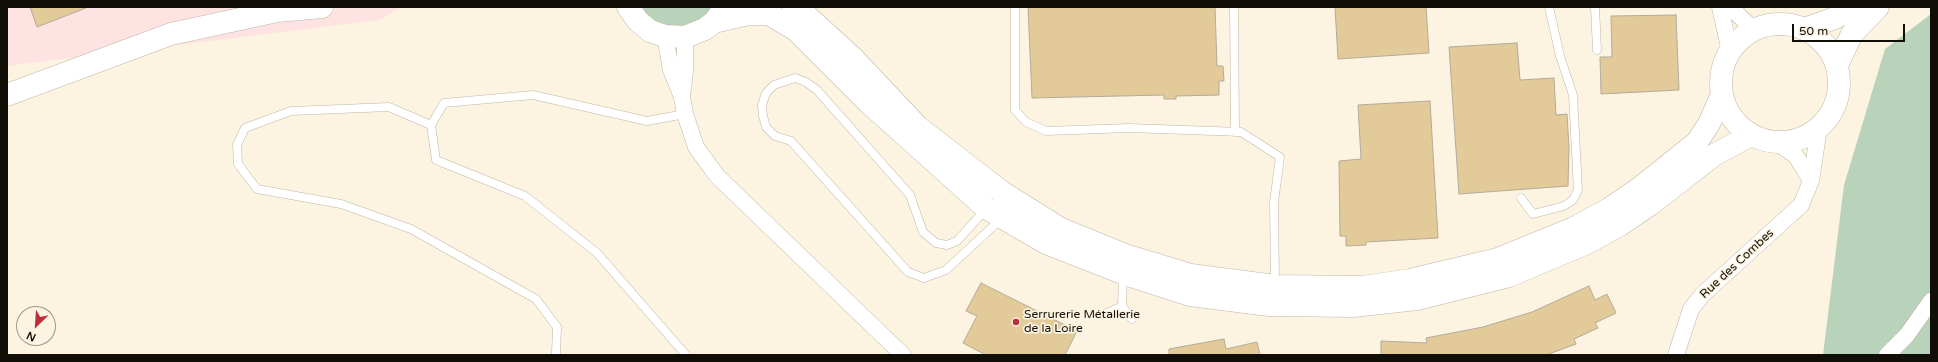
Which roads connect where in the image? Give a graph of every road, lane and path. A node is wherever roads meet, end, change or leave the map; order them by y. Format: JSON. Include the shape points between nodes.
{"nodes":[{"id":1,"x":322,"y":7,"type":"edge"},
{"id":2,"x":626,"y":7,"type":"edge"},
{"id":3,"x":793,"y":7,"type":"edge"},
{"id":4,"x":1014,"y":7,"type":"edge"},
{"id":5,"x":1234,"y":7,"type":"edge"},
{"id":6,"x":1549,"y":7,"type":"edge"},
{"id":7,"x":1594,"y":7,"type":"edge"},
{"id":8,"x":1720,"y":7,"type":"edge"},
{"id":9,"x":1730,"y":7,"type":"edge"},
{"id":10,"x":1854,"y":7,"type":"edge"},
{"id":11,"x":1878,"y":7,"type":"edge"},
{"id":12,"x":720,"y":15,"type":"edge"},
{"id":13,"x":1804,"y":29,"type":"junction"},
{"id":14,"x":1754,"y":30,"type":"junction"},
{"id":15,"x":675,"y":37,"type":"junction"},
{"id":16,"x":1597,"y":50,"type":"dead end"},
{"id":17,"x":1730,"y":52,"type":"junction"},
{"id":18,"x":1837,"y":65,"type":"junction"},
{"id":19,"x":1722,"y":94,"type":"junction"},
{"id":20,"x":7,"y":95,"type":"edge"},
{"id":21,"x":684,"y":114,"type":"junction"},
{"id":22,"x":430,"y":125,"type":"junction"},
{"id":23,"x":1819,"y":128,"type":"junction"},
{"id":24,"x":1235,"y":132,"type":"junction"},
{"id":25,"x":1751,"y":135,"type":"junction"},
{"id":26,"x":1777,"y":143,"type":"junction"},
{"id":27,"x":1811,"y":181,"type":"junction"},
{"id":28,"x":1521,"y":198,"type":"dead end"},
{"id":29,"x":994,"y":213,"type":"junction"},
{"id":30,"x":1123,"y":273,"type":"junction"},
{"id":31,"x":1275,"y":286,"type":"junction"},
{"id":32,"x":1931,"y":301,"type":"edge"},
{"id":33,"x":1122,"y":306,"type":"junction"},
{"id":34,"x":1107,"y":313,"type":"dead end"},
{"id":35,"x":1132,"y":318,"type":"dead end"},
{"id":36,"x":556,"y":354,"type":"edge"},
{"id":37,"x":686,"y":355,"type":"edge"},
{"id":38,"x":903,"y":355,"type":"edge"},
{"id":39,"x":1676,"y":355,"type":"edge"},
{"id":40,"x":1887,"y":355,"type":"edge"}],
"edges":[{"from":1,"to":20,"type":"main road","via":[[276,11],[171,34]]},
{"from":2,"to":15,"type":"main road","via":[[650,31]]},
{"from":3,"to":31,"type":"main road","via":[[806,15],[852,57],[918,127],[1002,192],[1061,229],[1125,255],[1191,275]]},
{"from":4,"to":24,"type":"lane","via":[[1015,110],[1026,122],[1046,131],[1129,128]]},
{"from":5,"to":24,"type":"lane"},
{"from":6,"to":28,"type":"lane","via":[[1560,56],[1573,95],[1578,190],[1573,200],[1564,206],[1534,214]]},
{"from":7,"to":16,"type":"lane"},
{"from":8,"to":17,"type":"street"},
{"from":9,"to":14,"type":"street"},
{"from":10,"to":13,"type":"main road","via":[[1835,18]]},
{"from":11,"to":18,"type":"main road","via":[[1852,34]]},
{"from":12,"to":15,"type":"main road","via":[[706,29]]},
{"from":12,"to":29,"type":"main road","via":[[770,14],[796,30],[869,103]]},
{"from":13,"to":14,"type":"main road","via":[[1787,24],[1770,25]]},
{"from":13,"to":18,"type":"main road","via":[[1826,46]]},
{"from":14,"to":17,"type":"main road","via":[[1740,39]]},
{"from":15,"to":21,"type":"street","via":[[671,70],[682,97]]},
{"from":17,"to":19,"type":"main road","via":[[1722,72]]},
{"from":18,"to":23,"type":"main road","via":[[1840,82],[1838,100],[1831,115]]},
{"from":19,"to":25,"type":"main road","via":[[1727,110],[1737,124]]},
{"from":19,"to":31,"type":"main road","via":[[1709,124],[1697,142],[1641,187],[1609,209],[1574,228],[1498,259],[1410,280],[1363,287]]},
{"from":21,"to":22,"type":"lane","via":[[647,121],[533,95],[444,103]]},
{"from":21,"to":38,"type":"street","via":[[696,147],[717,176]]},
{"from":22,"to":36,"type":"lane","via":[[389,106],[291,111],[245,128],[237,145],[238,164],[257,189],[341,204],[411,229],[536,299],[557,327]]},
{"from":22,"to":37,"type":"lane","via":[[436,160],[525,196],[597,253]]},
{"from":23,"to":26,"type":"main road","via":[[1807,137]]},
{"from":23,"to":27,"type":"street","name":"Rue des Combes"},
{"from":24,"to":31,"type":"lane","via":[[1241,132],[1280,157],[1274,202]]},
{"from":25,"to":26,"type":"main road"},
{"from":25,"to":30,"type":"main road","via":[[1714,155],[1651,204],[1587,243],[1509,276],[1417,299],[1353,306],[1269,305],[1190,295]]},
{"from":26,"to":27,"type":"street","via":[[1796,156]]},
{"from":27,"to":39,"type":"street","name":"Rue des Combes","via":[[1801,205],[1702,295],[1691,309]]},
{"from":29,"to":29,"type":"lane","via":[[956,241],[947,245],[936,243],[923,232],[910,196],[817,90],[795,78],[774,85],[766,94],[762,105],[766,127],[775,136],[791,142],[908,272],[924,278],[946,270]]},
{"from":29,"to":30,"type":"main road","via":[[1046,243]]},
{"from":30,"to":33,"type":"lane"},
{"from":32,"to":40,"type":"street","via":[[1907,335]]},
{"from":33,"to":34,"type":"lane"},
{"from":33,"to":35,"type":"lane"}]}
